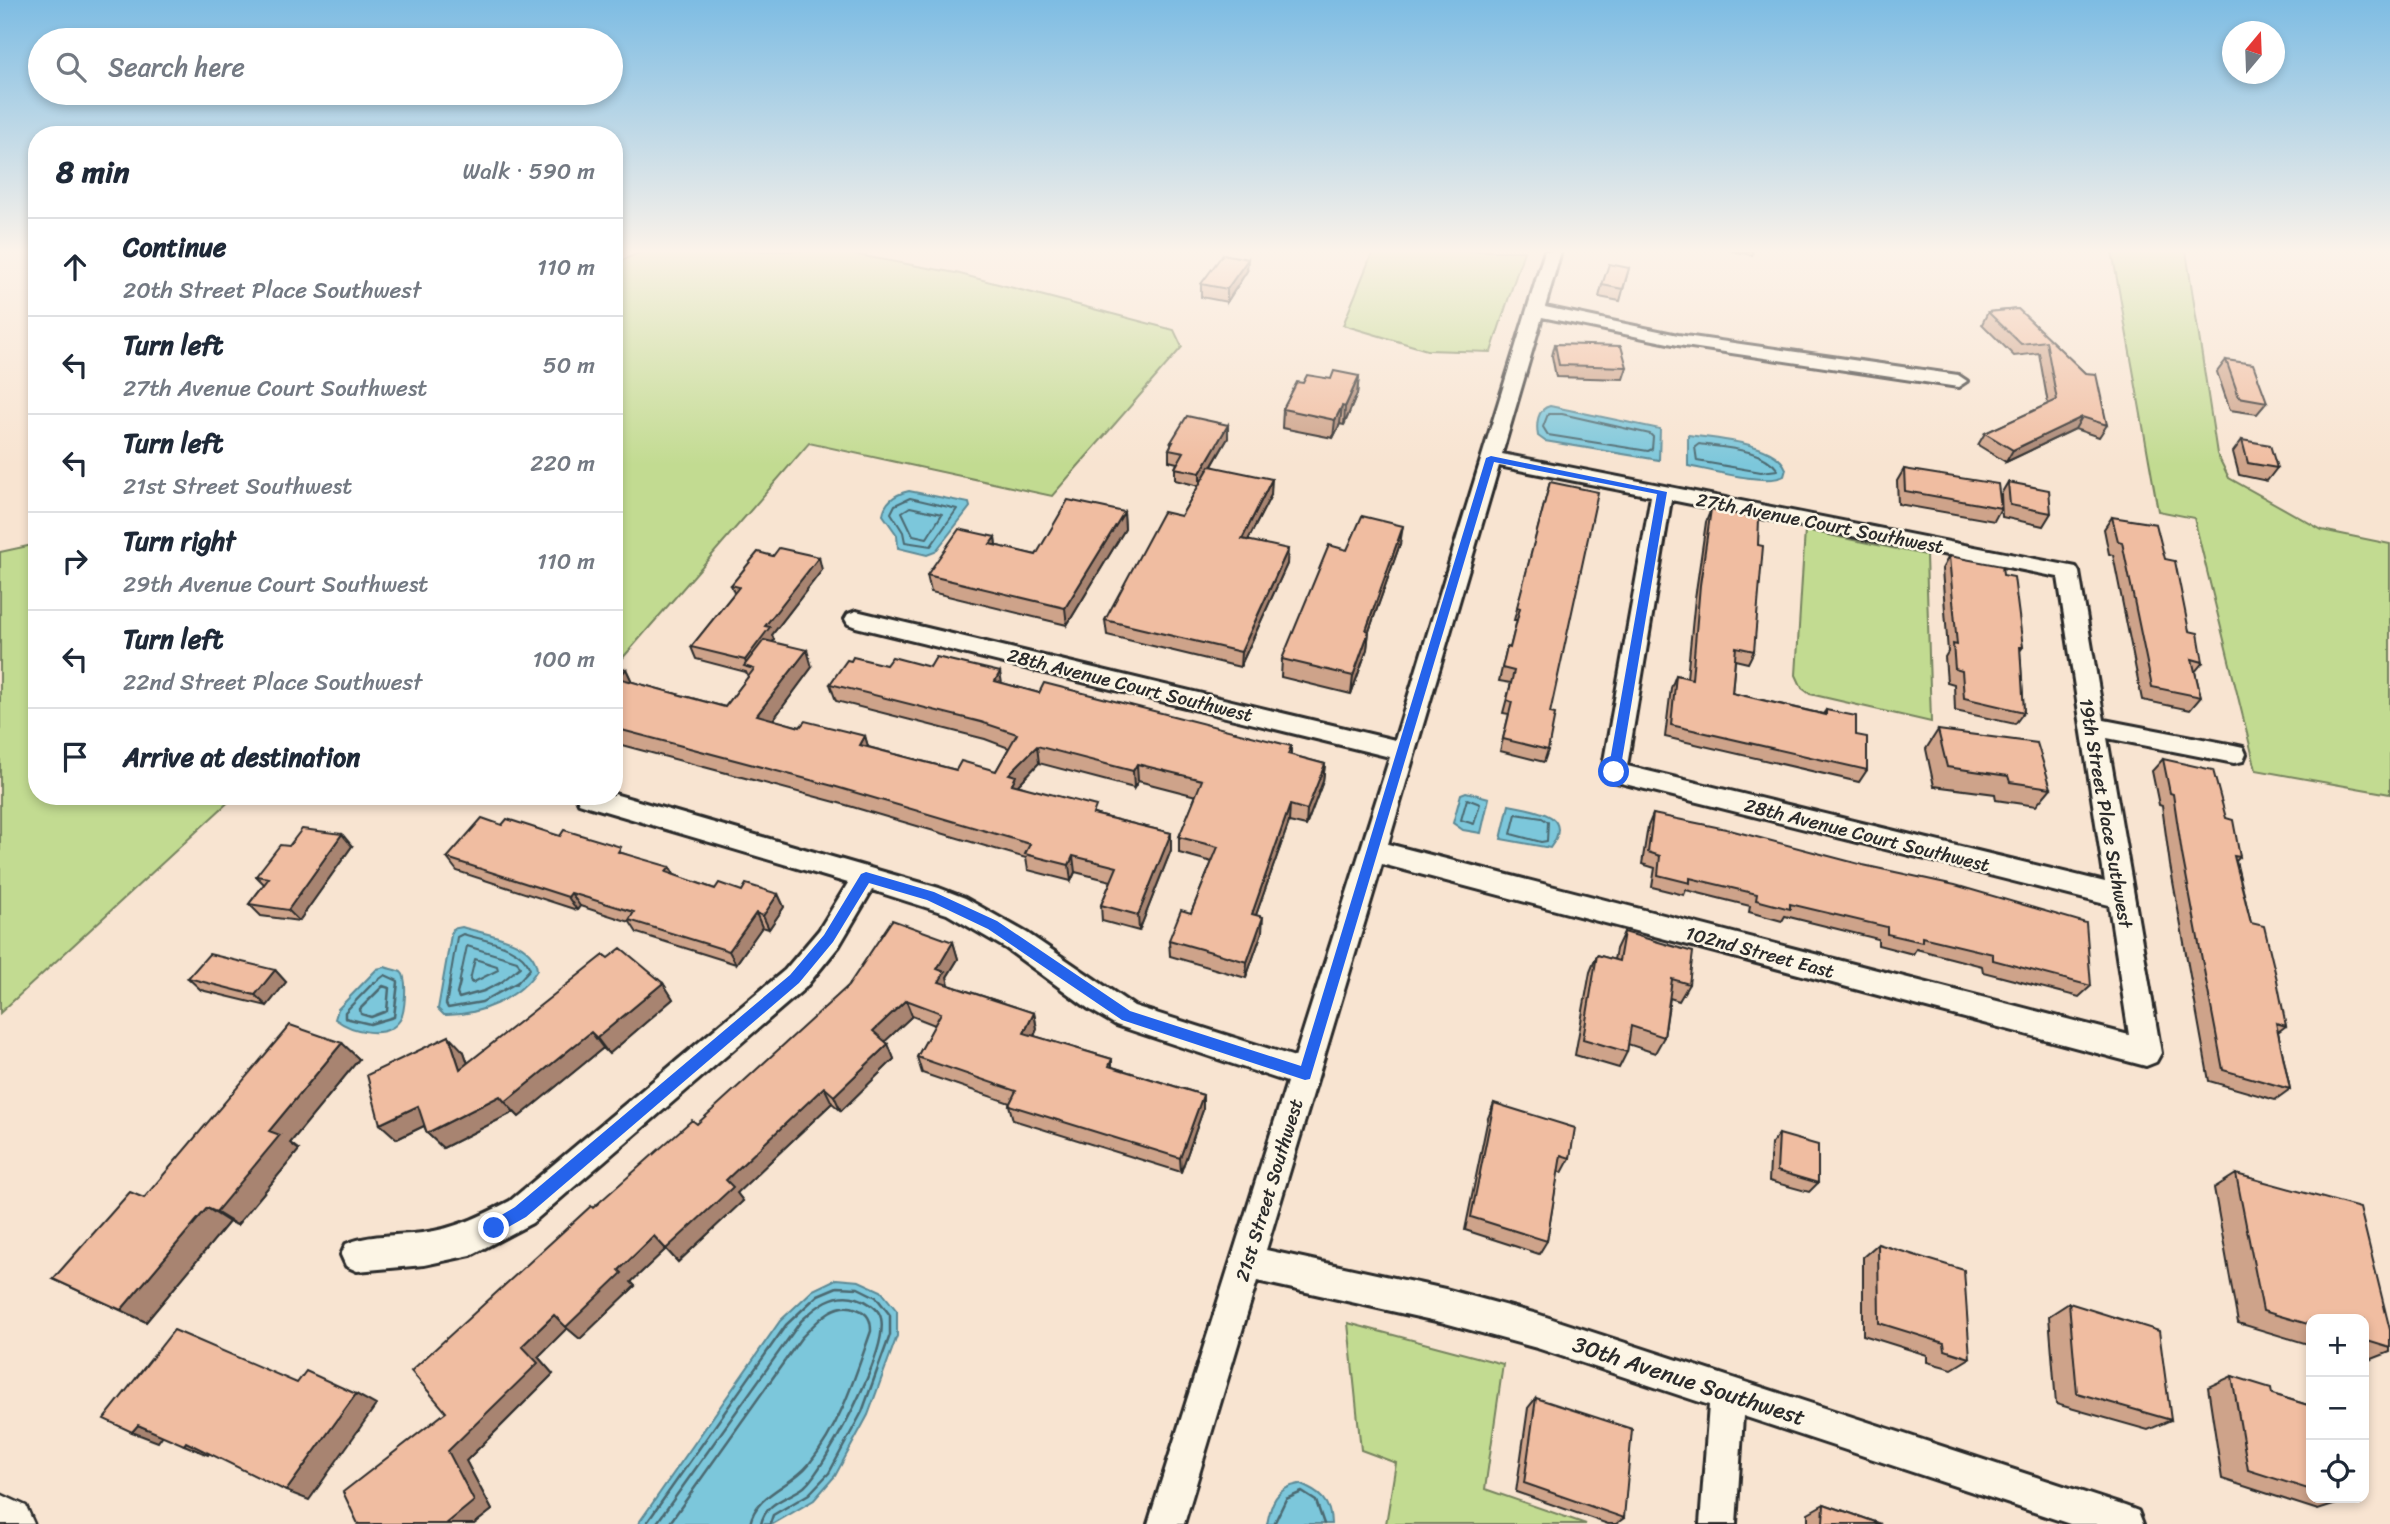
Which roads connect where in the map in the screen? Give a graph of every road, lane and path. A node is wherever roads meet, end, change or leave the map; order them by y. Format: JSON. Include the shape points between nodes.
{"nodes":[{"id":1,"x":1532,"y":322,"type":"edge"},
{"id":2,"x":1594,"y":322,"type":"edge"},
{"id":3,"x":1958,"y":381,"type":"dead end"},
{"id":4,"x":1491,"y":458,"type":"junction"},
{"id":5,"x":1662,"y":492,"type":"junction"},
{"id":6,"x":2068,"y":572,"type":"joint"},
{"id":7,"x":856,"y":619,"type":"dead end"},
{"id":8,"x":2091,"y":726,"type":"junction"},
{"id":9,"x":1404,"y":751,"type":"junction"},
{"id":10,"x":2234,"y":754,"type":"dead end"},
{"id":11,"x":619,"y":805,"type":"edge"},
{"id":12,"x":1373,"y":851,"type":"junction"},
{"id":13,"x":866,"y":877,"type":"junction"},
{"id":14,"x":2121,"y":897,"type":"junction"},
{"id":15,"x":2146,"y":1053,"type":"joint"},
{"id":16,"x":1305,"y":1074,"type":"junction"},
{"id":17,"x":357,"y":1255,"type":"dead end"},
{"id":18,"x":1247,"y":1262,"type":"junction"},
{"id":19,"x":1727,"y":1393,"type":"junction"},
{"id":20,"x":0,"y":1520,"type":"edge"},
{"id":21,"x":8,"y":1524,"type":"edge"},
{"id":22,"x":1166,"y":1524,"type":"edge"},
{"id":23,"x":1718,"y":1524,"type":"edge"},
{"id":24,"x":2125,"y":1524,"type":"edge"}],
"edges":[{"from":1,"to":4,"type":"street","name":"21st Street Southwest"},
{"from":2,"to":3,"type":"street","via":[[1690,342]]},
{"from":4,"to":5,"type":"street","name":"27th Avenue Court Southwest"},
{"from":4,"to":9,"type":"street","name":"21st Street Southwest"},
{"from":5,"to":6,"type":"street","name":"27th Avenue Court Southwest"},
{"from":5,"to":14,"type":"street","name":"28th Avenue Court Southwest","via":[[1614,772]]},
{"from":6,"to":8,"type":"street","name":"19th Street Place Suthwest"},
{"from":7,"to":9,"type":"street","name":"28th Avenue Court Southwest"},
{"from":8,"to":10,"type":"street"},
{"from":8,"to":14,"type":"street","name":"19th Street Place Suthwest"},
{"from":9,"to":12,"type":"street","name":"21st Street Southwest"},
{"from":11,"to":13,"type":"street"},
{"from":12,"to":15,"type":"street","name":"102nd Street East"},
{"from":12,"to":16,"type":"street","name":"21st Street Southwest"},
{"from":13,"to":16,"type":"street","via":[[930,896],[993,925],[1126,1016]]},
{"from":13,"to":17,"type":"street","via":[[829,938],[794,979],[521,1212],[471,1239]]},
{"from":14,"to":15,"type":"street","name":"19th Street Place Suthwest"},
{"from":16,"to":18,"type":"street","name":"21st Street Southwest"},
{"from":18,"to":19,"type":"street","name":"30th Avenue Southwest","via":[[1538,1331]]},
{"from":18,"to":22,"type":"street","name":"21st Street Southwest"},
{"from":19,"to":23,"type":"street"},
{"from":19,"to":24,"type":"street","name":"30th Avenue Southwest"},
{"from":20,"to":21,"type":"street"}]}
